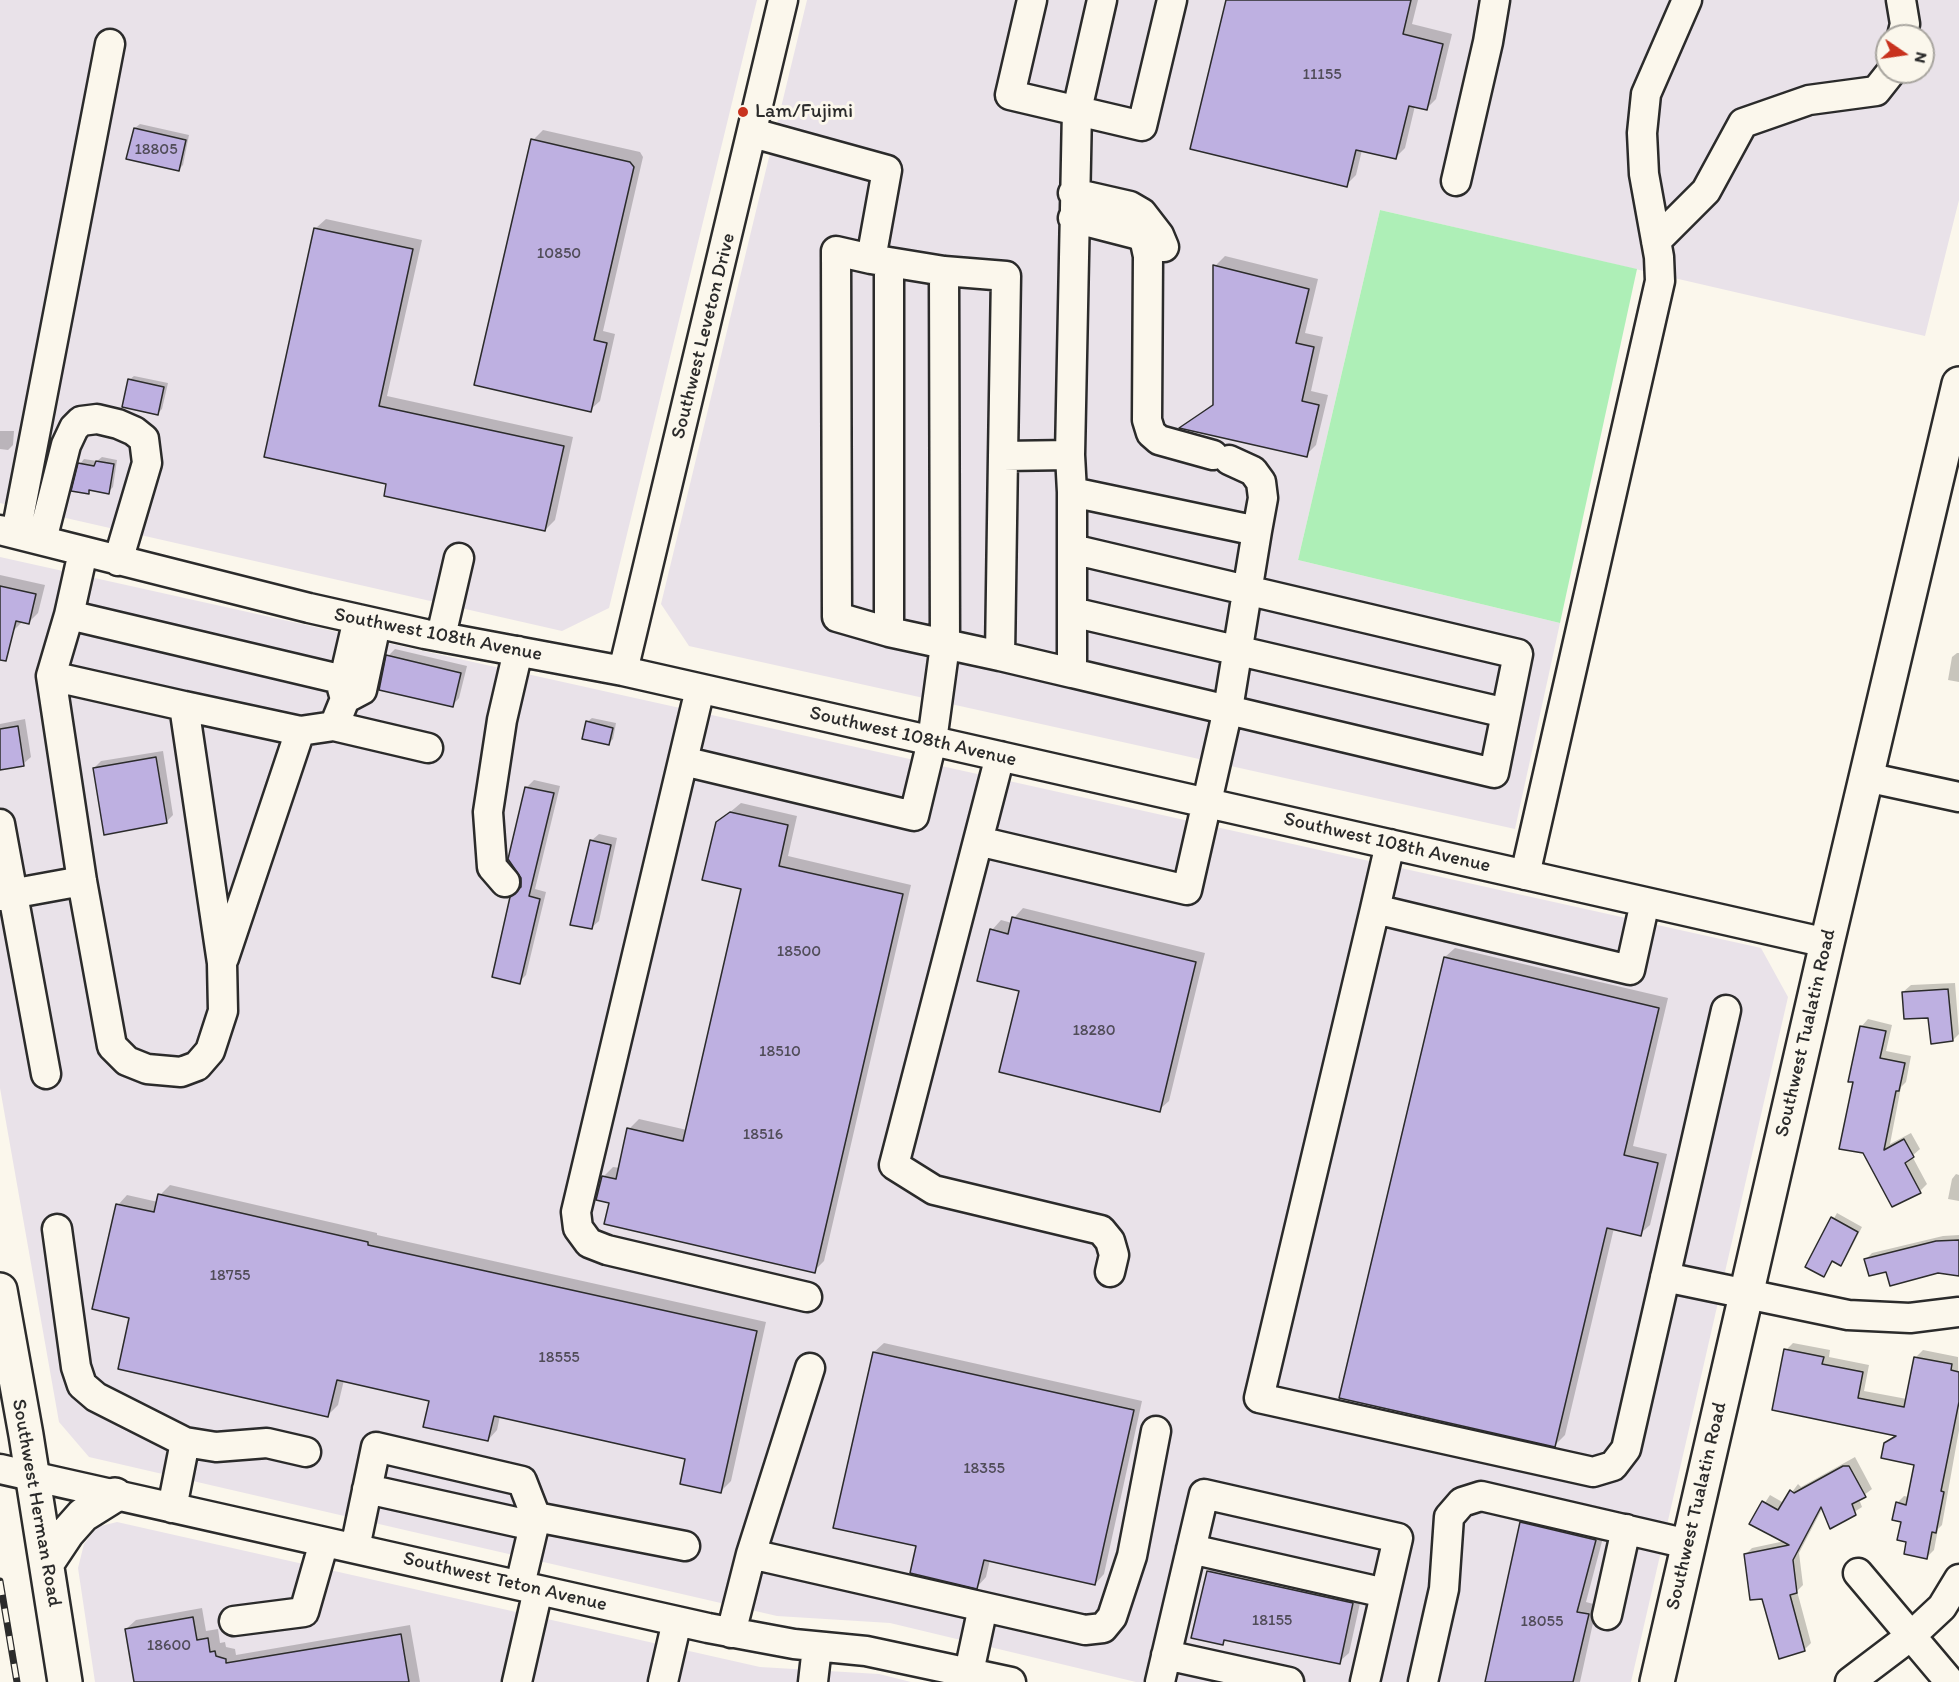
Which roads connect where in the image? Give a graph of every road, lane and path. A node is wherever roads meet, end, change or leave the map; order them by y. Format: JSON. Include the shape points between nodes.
{"nodes":[{"id":1,"x":783,"y":0,"type":"edge"},
{"id":2,"x":1032,"y":0,"type":"edge"},
{"id":3,"x":1102,"y":0,"type":"edge"},
{"id":4,"x":1172,"y":0,"type":"edge"},
{"id":5,"x":1495,"y":0,"type":"edge"},
{"id":6,"x":1688,"y":0,"type":"edge"},
{"id":7,"x":1901,"y":0,"type":"edge"},
{"id":8,"x":1905,"y":24,"type":"edge"},
{"id":9,"x":110,"y":44,"type":"dead end"},
{"id":10,"x":1882,"y":84,"type":"edge"},
{"id":11,"x":1077,"y":110,"type":"junction"},
{"id":12,"x":753,"y":133,"type":"junction"},
{"id":13,"x":1456,"y":181,"type":"dead end"},
{"id":14,"x":1073,"y":205,"type":"junction"},
{"id":15,"x":1656,"y":241,"type":"junction"},
{"id":16,"x":880,"y":260,"type":"junction"},
{"id":17,"x":944,"y":271,"type":"junction"},
{"id":18,"x":1959,"y":384,"type":"edge"},
{"id":19,"x":1070,"y":455,"type":"junction"},
{"id":20,"x":1003,"y":456,"type":"junction"},
{"id":21,"x":1072,"y":492,"type":"junction"},
{"id":22,"x":1257,"y":531,"type":"junction"},
{"id":23,"x":19,"y":534,"type":"edge"},
{"id":24,"x":1072,"y":549,"type":"junction"},
{"id":25,"x":83,"y":552,"type":"junction"},
{"id":26,"x":459,"y":558,"type":"dead end"},
{"id":27,"x":118,"y":561,"type":"junction"},
{"id":28,"x":1248,"y":591,"type":"junction"},
{"id":29,"x":1072,"y":612,"type":"junction"},
{"id":30,"x":69,"y":615,"type":"junction"},
{"id":31,"x":367,"y":621,"type":"junction"},
{"id":32,"x":889,"y":632,"type":"junction"},
{"id":33,"x":441,"y":636,"type":"junction"},
{"id":34,"x":945,"y":645,"type":"junction"},
{"id":35,"x":518,"y":651,"type":"junction"},
{"id":36,"x":1239,"y":651,"type":"junction"},
{"id":37,"x":1000,"y":656,"type":"junction"},
{"id":38,"x":623,"y":671,"type":"junction"},
{"id":39,"x":1072,"y":673,"type":"junction"},
{"id":40,"x":51,"y":676,"type":"junction"},
{"id":41,"x":345,"y":689,"type":"junction"},
{"id":42,"x":700,"y":689,"type":"junction"},
{"id":43,"x":184,"y":706,"type":"junction"},
{"id":44,"x":1228,"y":709,"type":"junction"},
{"id":45,"x":1506,"y":713,"type":"junction"},
{"id":46,"x":334,"y":726,"type":"junction"},
{"id":47,"x":300,"y":731,"type":"junction"},
{"id":48,"x":932,"y":741,"type":"junction"},
{"id":49,"x":428,"y":748,"type":"dead end"},
{"id":50,"x":1000,"y":756,"type":"junction"},
{"id":51,"x":683,"y":762,"type":"junction"},
{"id":52,"x":1866,"y":777,"type":"junction"},
{"id":53,"x":1959,"y":797,"type":"edge"},
{"id":54,"x":1208,"y":803,"type":"junction"},
{"id":55,"x":0,"y":824,"type":"edge"},
{"id":56,"x":978,"y":841,"type":"junction"},
{"id":57,"x":1390,"y":844,"type":"junction"},
{"id":58,"x":1525,"y":874,"type":"junction"},
{"id":59,"x":82,"y":881,"type":"junction"},
{"id":60,"x":505,"y":882,"type":"dead end"},
{"id":61,"x":7,"y":895,"type":"edge"},
{"id":62,"x":1645,"y":902,"type":"junction"},
{"id":63,"x":1375,"y":909,"type":"junction"},
{"id":64,"x":1827,"y":943,"type":"junction"},
{"id":65,"x":222,"y":963,"type":"junction"},
{"id":66,"x":1725,"y":1010,"type":"dead end"},
{"id":67,"x":46,"y":1074,"type":"dead end"},
{"id":68,"x":57,"y":1229,"type":"dead end"},
{"id":69,"x":1110,"y":1272,"type":"dead end"},
{"id":70,"x":1665,"y":1277,"type":"junction"},
{"id":71,"x":0,"y":1290,"type":"edge"},
{"id":72,"x":1746,"y":1294,"type":"junction"},
{"id":73,"x":807,"y":1296,"type":"dead end"},
{"id":74,"x":1959,"y":1312,"type":"edge"},
{"id":75,"x":810,"y":1368,"type":"dead end"},
{"id":76,"x":7,"y":1388,"type":"edge"},
{"id":77,"x":1156,"y":1431,"type":"dead end"},
{"id":78,"x":185,"y":1442,"type":"junction"},
{"id":79,"x":306,"y":1452,"type":"dead end"},
{"id":80,"x":0,"y":1469,"type":"edge"},
{"id":81,"x":32,"y":1476,"type":"junction"},
{"id":82,"x":367,"y":1489,"type":"junction"},
{"id":83,"x":116,"y":1495,"type":"junction"},
{"id":84,"x":172,"y":1508,"type":"junction"},
{"id":85,"x":535,"y":1522,"type":"junction"},
{"id":86,"x":1626,"y":1529,"type":"junction"},
{"id":87,"x":324,"y":1542,"type":"junction"},
{"id":88,"x":1688,"y":1544,"type":"junction"},
{"id":89,"x":685,"y":1546,"type":"dead end"},
{"id":90,"x":355,"y":1548,"type":"junction"},
{"id":91,"x":1191,"y":1549,"type":"junction"},
{"id":92,"x":751,"y":1554,"type":"junction"},
{"id":93,"x":47,"y":1563,"type":"junction"},
{"id":94,"x":1858,"y":1574,"type":"dead end"},
{"id":95,"x":1959,"y":1579,"type":"edge"},
{"id":96,"x":529,"y":1587,"type":"junction"},
{"id":97,"x":1385,"y":1593,"type":"junction"},
{"id":98,"x":983,"y":1607,"type":"junction"},
{"id":99,"x":1607,"y":1615,"type":"dead end"},
{"id":100,"x":234,"y":1621,"type":"dead end"},
{"id":101,"x":678,"y":1621,"type":"junction"},
{"id":102,"x":731,"y":1633,"type":"junction"},
{"id":103,"x":1912,"y":1635,"type":"junction"},
{"id":104,"x":817,"y":1647,"type":"junction"},
{"id":105,"x":1166,"y":1655,"type":"junction"},
{"id":106,"x":969,"y":1672,"type":"junction"},
{"id":107,"x":1366,"y":1676,"type":"edge"},
{"id":108,"x":65,"y":1682,"type":"edge"},
{"id":109,"x":517,"y":1682,"type":"edge"},
{"id":110,"x":663,"y":1682,"type":"edge"},
{"id":111,"x":813,"y":1682,"type":"edge"},
{"id":112,"x":1011,"y":1682,"type":"edge"},
{"id":113,"x":1160,"y":1682,"type":"edge"},
{"id":114,"x":1289,"y":1682,"type":"edge"},
{"id":115,"x":1423,"y":1682,"type":"edge"},
{"id":116,"x":1657,"y":1682,"type":"edge"},
{"id":117,"x":1850,"y":1682,"type":"edge"},
{"id":118,"x":1950,"y":1682,"type":"edge"}],
"edges":[{"from":1,"to":12,"type":"street","name":"Southwest Leveton Drive"},
{"from":2,"to":11,"type":"street","via":[[1010,94]]},
{"from":3,"to":11,"type":"street"},
{"from":4,"to":11,"type":"street","via":[[1142,126]]},
{"from":5,"to":13,"type":"street"},
{"from":6,"to":15,"type":"street","via":[[1646,94],[1642,133],[1644,174]]},
{"from":7,"to":8,"type":"street"},
{"from":9,"to":23,"type":"street"},
{"from":10,"to":15,"type":"street","via":[[1876,91],[1809,100],[1743,123],[1706,191]]},
{"from":11,"to":14,"type":"street"},
{"from":12,"to":16,"type":"street","via":[[887,170]]},
{"from":12,"to":38,"type":"street","name":"Southwest Leveton Drive"},
{"from":14,"to":19,"type":"street"},
{"from":14,"to":22,"type":"street","via":[[1130,206],[1152,224],[1164,244],[1165,423],[1171,443],[1253,471],[1262,482]]},
{"from":15,"to":58,"type":"street","via":[[1660,281]]},
{"from":16,"to":17,"type":"street"},
{"from":16,"to":32,"type":"street"},
{"from":16,"to":32,"type":"street","via":[[836,251],[837,617]]},
{"from":17,"to":20,"type":"street","via":[[1006,276]]},
{"from":17,"to":34,"type":"street"},
{"from":18,"to":52,"type":"main road","name":"Southwest Tualatin Road"},
{"from":19,"to":20,"type":"street"},
{"from":19,"to":21,"type":"street"},
{"from":20,"to":37,"type":"street"},
{"from":21,"to":22,"type":"street"},
{"from":21,"to":24,"type":"street"},
{"from":22,"to":28,"type":"street"},
{"from":23,"to":25,"type":"street","name":"Southwest 108th Avenue"},
{"from":23,"to":27,"type":"street","via":[[74,428],[81,421],[97,419],[118,424],[144,439],[147,463]]},
{"from":24,"to":28,"type":"street"},
{"from":24,"to":29,"type":"street"},
{"from":25,"to":27,"type":"street","name":"Southwest 108th Avenue"},
{"from":25,"to":30,"type":"street"},
{"from":26,"to":33,"type":"street"},
{"from":27,"to":31,"type":"street","name":"Southwest 108th Avenue"},
{"from":28,"to":36,"type":"street"},
{"from":28,"to":45,"type":"street","via":[[1518,654]]},
{"from":29,"to":36,"type":"street"},
{"from":29,"to":39,"type":"street"},
{"from":30,"to":40,"type":"street"},
{"from":30,"to":41,"type":"street"},
{"from":31,"to":33,"type":"street","name":"Southwest 108th Avenue"},
{"from":31,"to":41,"type":"street","via":[[362,690]]},
{"from":32,"to":34,"type":"street"},
{"from":33,"to":35,"type":"street","name":"Southwest 108th Avenue"},
{"from":34,"to":37,"type":"street"},
{"from":34,"to":48,"type":"street"},
{"from":35,"to":38,"type":"street","name":"Southwest 108th Avenue"},
{"from":35,"to":60,"type":"street","via":[[502,720],[488,812],[492,867]]},
{"from":36,"to":44,"type":"street"},
{"from":36,"to":45,"type":"street"},
{"from":37,"to":39,"type":"street"},
{"from":38,"to":42,"type":"street","name":"Southwest 108th Avenue"},
{"from":39,"to":44,"type":"street"},
{"from":40,"to":43,"type":"street"},
{"from":40,"to":59,"type":"street"},
{"from":41,"to":46,"type":"street"},
{"from":42,"to":48,"type":"street","name":"Southwest 108th Avenue"},
{"from":42,"to":51,"type":"street"},
{"from":43,"to":47,"type":"street"},
{"from":43,"to":65,"type":"street"},
{"from":44,"to":45,"type":"street","via":[[1494,773]]},
{"from":44,"to":54,"type":"street"},
{"from":46,"to":47,"type":"street"},
{"from":46,"to":49,"type":"street"},
{"from":47,"to":65,"type":"street"},
{"from":48,"to":50,"type":"street","name":"Southwest 108th Avenue"},
{"from":48,"to":51,"type":"street","via":[[914,816]]},
{"from":50,"to":54,"type":"street","name":"Southwest 108th Avenue"},
{"from":50,"to":56,"type":"street"},
{"from":51,"to":73,"type":"street","via":[[576,1212],[578,1228],[589,1243],[607,1250]]},
{"from":52,"to":53,"type":"street"},
{"from":52,"to":64,"type":"main road","name":"Southwest Tualatin Road"},
{"from":54,"to":56,"type":"street","via":[[1187,890]]},
{"from":54,"to":57,"type":"street","name":"Southwest 108th Avenue"},
{"from":55,"to":61,"type":"street"},
{"from":56,"to":69,"type":"street","via":[[894,1165],[934,1190],[1101,1230],[1114,1255]]},
{"from":57,"to":58,"type":"street","name":"Southwest 108th Avenue"},
{"from":57,"to":63,"type":"street"},
{"from":58,"to":62,"type":"street","name":"Southwest 108th Avenue"},
{"from":59,"to":61,"type":"street"},
{"from":59,"to":65,"type":"street","via":[[111,1046],[127,1061],[147,1070],[181,1072],[197,1066],[210,1051],[224,1011]]},
{"from":61,"to":67,"type":"street"},
{"from":62,"to":63,"type":"street","via":[[1630,970]]},
{"from":62,"to":64,"type":"street","name":"Southwest 108th Avenue"},
{"from":63,"to":70,"type":"street","via":[[1259,1398],[1593,1472],[1613,1466],[1626,1449]]},
{"from":64,"to":72,"type":"main road","name":"Southwest Tualatin Road"},
{"from":66,"to":70,"type":"street"},
{"from":68,"to":78,"type":"street","via":[[76,1367],[82,1385],[96,1397]]},
{"from":70,"to":72,"type":"street"},
{"from":71,"to":76,"type":"main road","name":"Southwest Herman Road"},
{"from":72,"to":74,"type":"street","via":[[1848,1315],[1910,1318]]},
{"from":72,"to":88,"type":"main road","name":"Southwest Tualatin Road"},
{"from":75,"to":92,"type":"street"},
{"from":76,"to":81,"type":"main road","name":"Southwest Herman Road"},
{"from":77,"to":98,"type":"street","via":[[1132,1556],[1112,1617],[1103,1628],[1085,1630]]},
{"from":78,"to":79,"type":"street","via":[[216,1447],[267,1443]]},
{"from":78,"to":84,"type":"street"},
{"from":80,"to":81,"type":"street","name":"Southwest Teton Avenue"},
{"from":81,"to":83,"type":"street","name":"Southwest Teton Avenue"},
{"from":81,"to":93,"type":"main road","name":"Southwest Herman Road"},
{"from":82,"to":85,"type":"street"},
{"from":82,"to":85,"type":"street","via":[[376,1448],[522,1481]]},
{"from":82,"to":90,"type":"street"},
{"from":83,"to":84,"type":"street","name":"Southwest Teton Avenue"},
{"from":83,"to":93,"type":"main road","via":[[83,1515]]},
{"from":84,"to":87,"type":"street","name":"Southwest Teton Avenue"},
{"from":85,"to":89,"type":"street"},
{"from":85,"to":96,"type":"street"},
{"from":86,"to":88,"type":"street"},
{"from":86,"to":99,"type":"street"},
{"from":86,"to":115,"type":"street","via":[[1481,1496],[1462,1502],[1449,1516],[1444,1589]]},
{"from":87,"to":90,"type":"street","name":"Southwest Teton Avenue"},
{"from":87,"to":100,"type":"street","via":[[304,1612]]},
{"from":88,"to":116,"type":"main road","name":"Southwest Tualatin Road"},
{"from":90,"to":96,"type":"street","name":"Southwest Teton Avenue"},
{"from":91,"to":97,"type":"street"},
{"from":91,"to":97,"type":"street","via":[[1204,1494],[1215,1496],[1398,1538]]},
{"from":91,"to":105,"type":"street"},
{"from":92,"to":98,"type":"street"},
{"from":92,"to":102,"type":"street"},
{"from":93,"to":108,"type":"main road","name":"Southwest Herman Road"},
{"from":94,"to":103,"type":"street"},
{"from":95,"to":103,"type":"street","via":[[1941,1607]]},
{"from":96,"to":101,"type":"street","name":"Southwest Teton Avenue"},
{"from":96,"to":109,"type":"street"},
{"from":97,"to":107,"type":"street"},
{"from":98,"to":106,"type":"street"},
{"from":101,"to":102,"type":"street","name":"Southwest Teton Avenue"},
{"from":101,"to":110,"type":"street"},
{"from":102,"to":104,"type":"street","name":"Southwest Teton Avenue"},
{"from":103,"to":117,"type":"street"},
{"from":103,"to":118,"type":"street"},
{"from":104,"to":106,"type":"street","name":"Southwest Teton Avenue","via":[[866,1651]]},
{"from":104,"to":111,"type":"street"},
{"from":105,"to":113,"type":"street"},
{"from":105,"to":114,"type":"street"},
{"from":106,"to":112,"type":"street","name":"Southwest Teton Avenue"}]}
